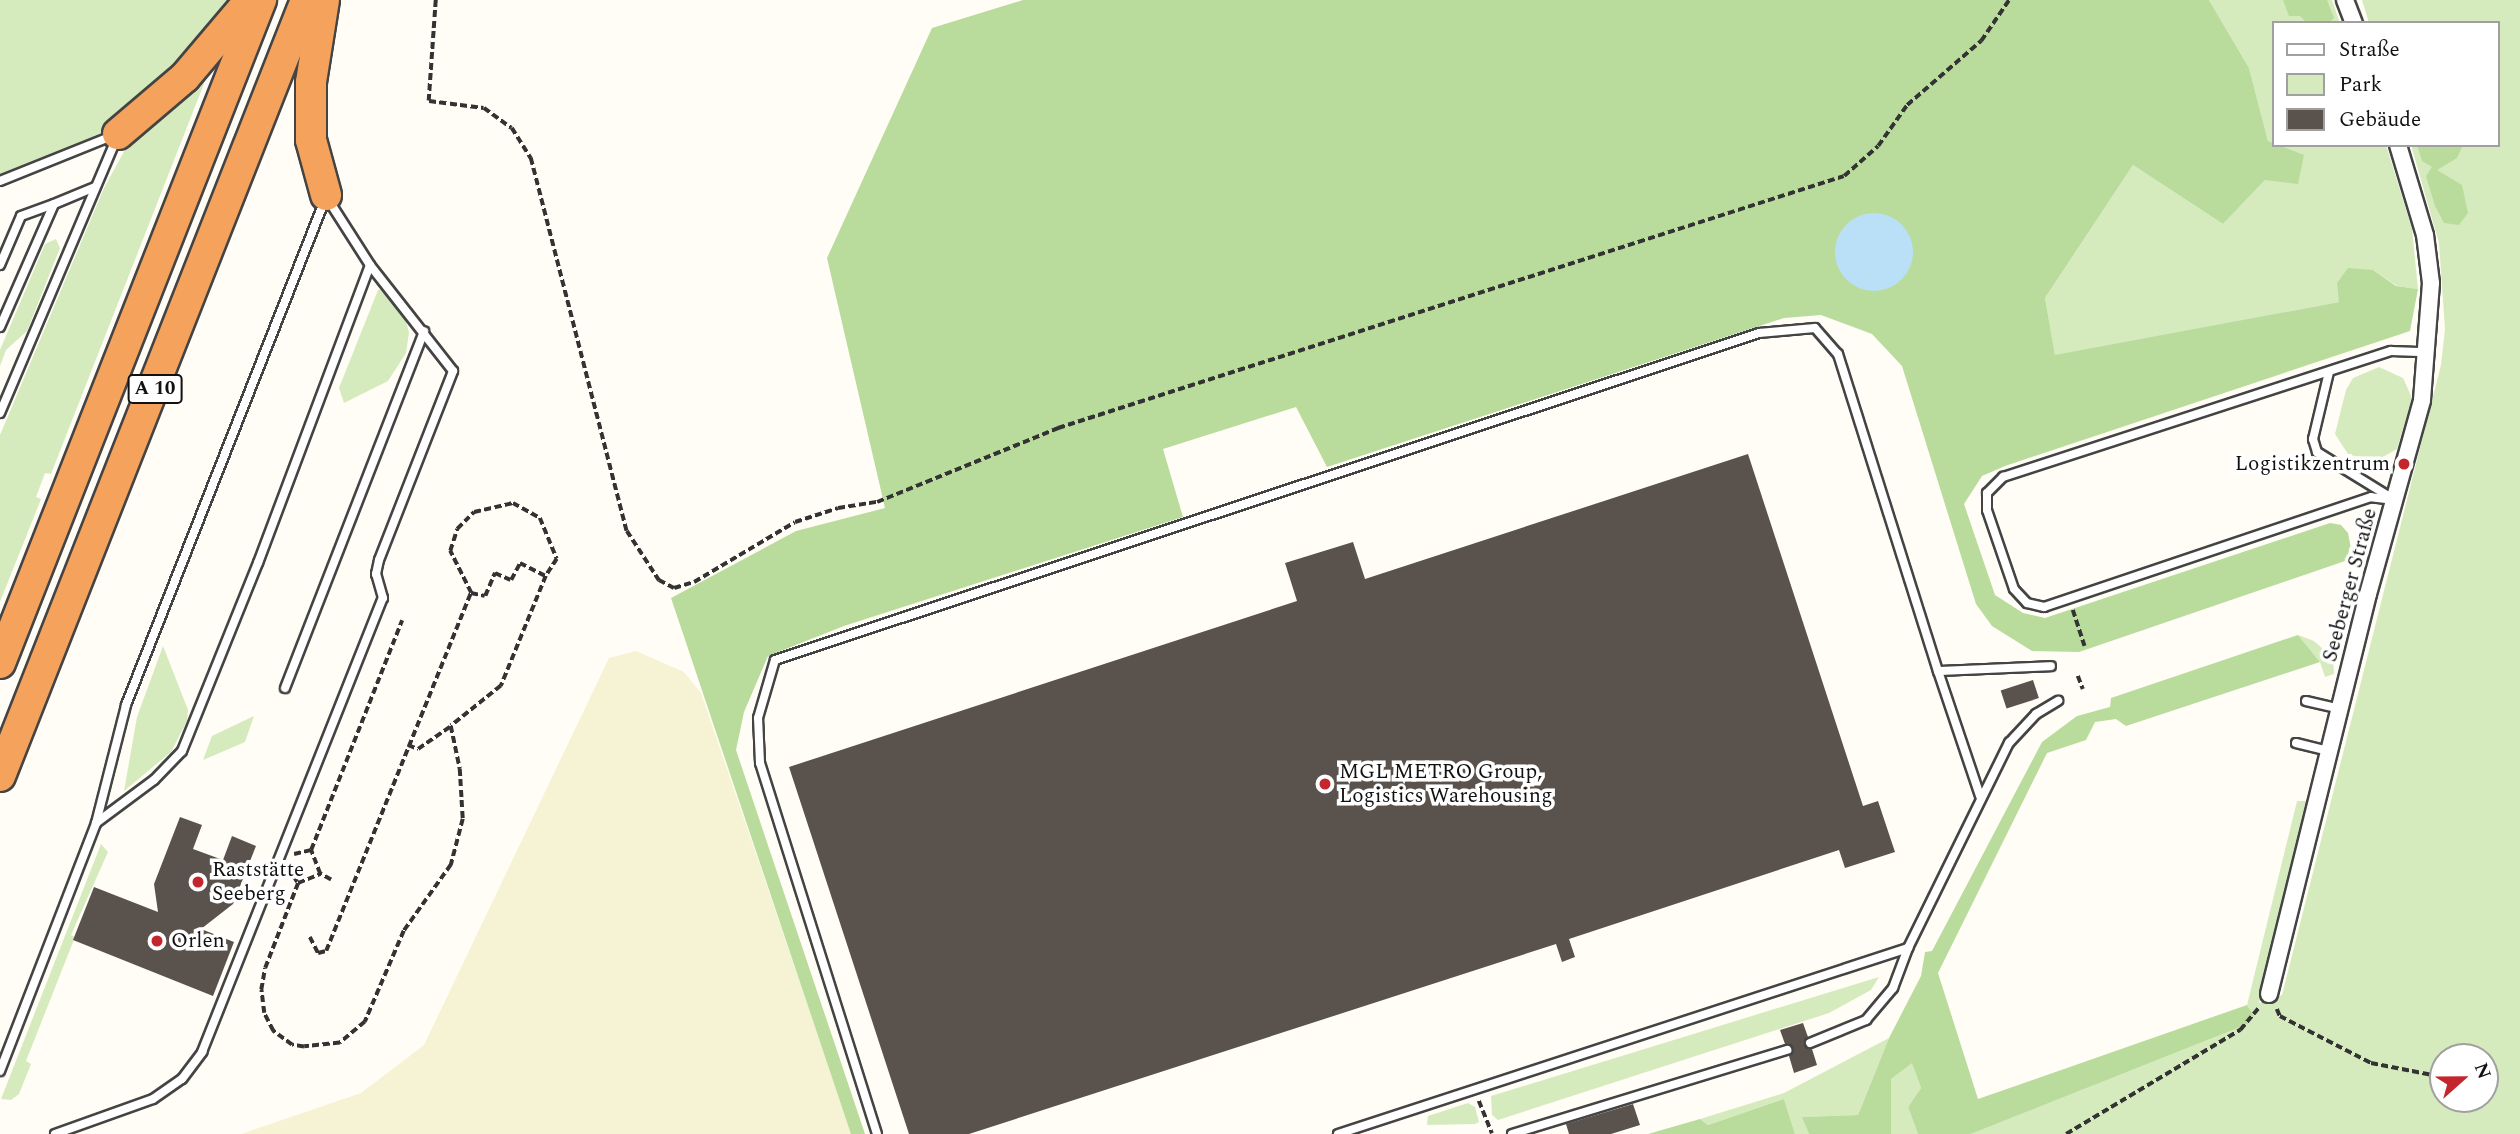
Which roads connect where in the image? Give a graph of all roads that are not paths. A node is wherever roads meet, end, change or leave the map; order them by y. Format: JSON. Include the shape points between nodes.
{"nodes":[{"id":1,"x":250,"y":0,"type":"edge"},
{"id":2,"x":261,"y":0,"type":"edge"},
{"id":3,"x":306,"y":0,"type":"edge"},
{"id":4,"x":324,"y":0,"type":"edge"},
{"id":5,"x":2345,"y":0,"type":"edge"},
{"id":6,"x":2353,"y":21,"type":"edge"},
{"id":7,"x":118,"y":134,"type":"junction"},
{"id":8,"x":2399,"y":147,"type":"edge"},
{"id":9,"x":0,"y":181,"type":"edge"},
{"id":10,"x":95,"y":187,"type":"junction"},
{"id":11,"x":326,"y":195,"type":"junction"},
{"id":12,"x":54,"y":204,"type":"junction"},
{"id":13,"x":0,"y":265,"type":"edge"},
{"id":14,"x":370,"y":265,"type":"junction"},
{"id":15,"x":0,"y":327,"type":"edge"},
{"id":16,"x":424,"y":331,"type":"junction"},
{"id":17,"x":2428,"y":352,"type":"junction"},
{"id":18,"x":2329,"y":372,"type":"junction"},
{"id":19,"x":0,"y":414,"type":"edge"},
{"id":20,"x":2394,"y":500,"type":"junction"},
{"id":21,"x":0,"y":663,"type":"edge"},
{"id":22,"x":2051,"y":666,"type":"dead end"},
{"id":23,"x":1938,"y":671,"type":"junction"},
{"id":24,"x":285,"y":688,"type":"dead end"},
{"id":25,"x":2058,"y":701,"type":"dead end"},
{"id":26,"x":2306,"y":701,"type":"dead end"},
{"id":27,"x":2340,"y":709,"type":"junction"},
{"id":28,"x":2296,"y":743,"type":"dead end"},
{"id":29,"x":2329,"y":751,"type":"junction"},
{"id":30,"x":0,"y":776,"type":"edge"},
{"id":31,"x":1980,"y":796,"type":"junction"},
{"id":32,"x":96,"y":822,"type":"junction"},
{"id":33,"x":1908,"y":948,"type":"junction"},
{"id":34,"x":2269,"y":994,"type":"road end"},
{"id":35,"x":1810,"y":1043,"type":"dead end"},
{"id":36,"x":1787,"y":1050,"type":"dead end"},
{"id":37,"x":0,"y":1071,"type":"edge"},
{"id":38,"x":1346,"y":1133,"type":"edge"},
{"id":39,"x":55,"y":1134,"type":"edge"},
{"id":40,"x":877,"y":1134,"type":"edge"},
{"id":41,"x":1512,"y":1134,"type":"edge"}],
"edges":[{"from":1,"to":7,"type":"highway","via":[[186,77]]},
{"from":2,"to":21,"type":"highway","number":"A 10"},
{"from":3,"to":30,"type":"highway","number":"A 10"},
{"from":4,"to":11,"type":"highway","via":[[311,82],[311,139]]},
{"from":5,"to":6,"type":"street"},
{"from":7,"to":9,"type":"lane"},
{"from":7,"to":10,"type":"lane"},
{"from":8,"to":17,"type":"street","name":"Seeberger Straße","via":[[2425,235],[2431,283]]},
{"from":10,"to":12,"type":"lane"},
{"from":10,"to":19,"type":"lane"},
{"from":11,"to":14,"type":"lane"},
{"from":11,"to":32,"type":"lane","via":[[126,705]]},
{"from":12,"to":13,"type":"lane","via":[[20,216]]},
{"from":12,"to":15,"type":"lane"},
{"from":14,"to":16,"type":"lane"},
{"from":14,"to":32,"type":"lane","via":[[182,751],[154,780]]},
{"from":16,"to":24,"type":"lane"},
{"from":16,"to":39,"type":"lane","via":[[453,372],[379,560],[376,574],[383,598],[202,1052],[182,1079],[153,1099]]},
{"from":17,"to":18,"type":"lane","via":[[2391,351]]},
{"from":17,"to":20,"type":"street","name":"Seeberger Straße","via":[[2422,400]]},
{"from":18,"to":20,"type":"lane","via":[[2313,439],[2317,452]]},
{"from":18,"to":20,"type":"lane","via":[[2003,477],[1987,493],[1987,510],[2014,589],[2027,603],[2044,607],[2371,497]]},
{"from":20,"to":27,"type":"street","name":"Seeberger Straße"},
{"from":22,"to":23,"type":"lane"},
{"from":23,"to":31,"type":"lane"},
{"from":23,"to":40,"type":"lane","via":[[1838,354],[1815,328],[1759,333],[775,660],[758,718],[760,763]]},
{"from":25,"to":31,"type":"lane","via":[[2019,731]]},
{"from":26,"to":27,"type":"lane"},
{"from":27,"to":29,"type":"street","name":"Seeberger Straße"},
{"from":28,"to":29,"type":"lane"},
{"from":29,"to":34,"type":"street","name":"Seeberger Straße"},
{"from":31,"to":33,"type":"lane"},
{"from":32,"to":37,"type":"lane"},
{"from":33,"to":35,"type":"lane","via":[[1893,988],[1866,1020]]},
{"from":33,"to":38,"type":"lane"},
{"from":36,"to":41,"type":"lane"}]}
